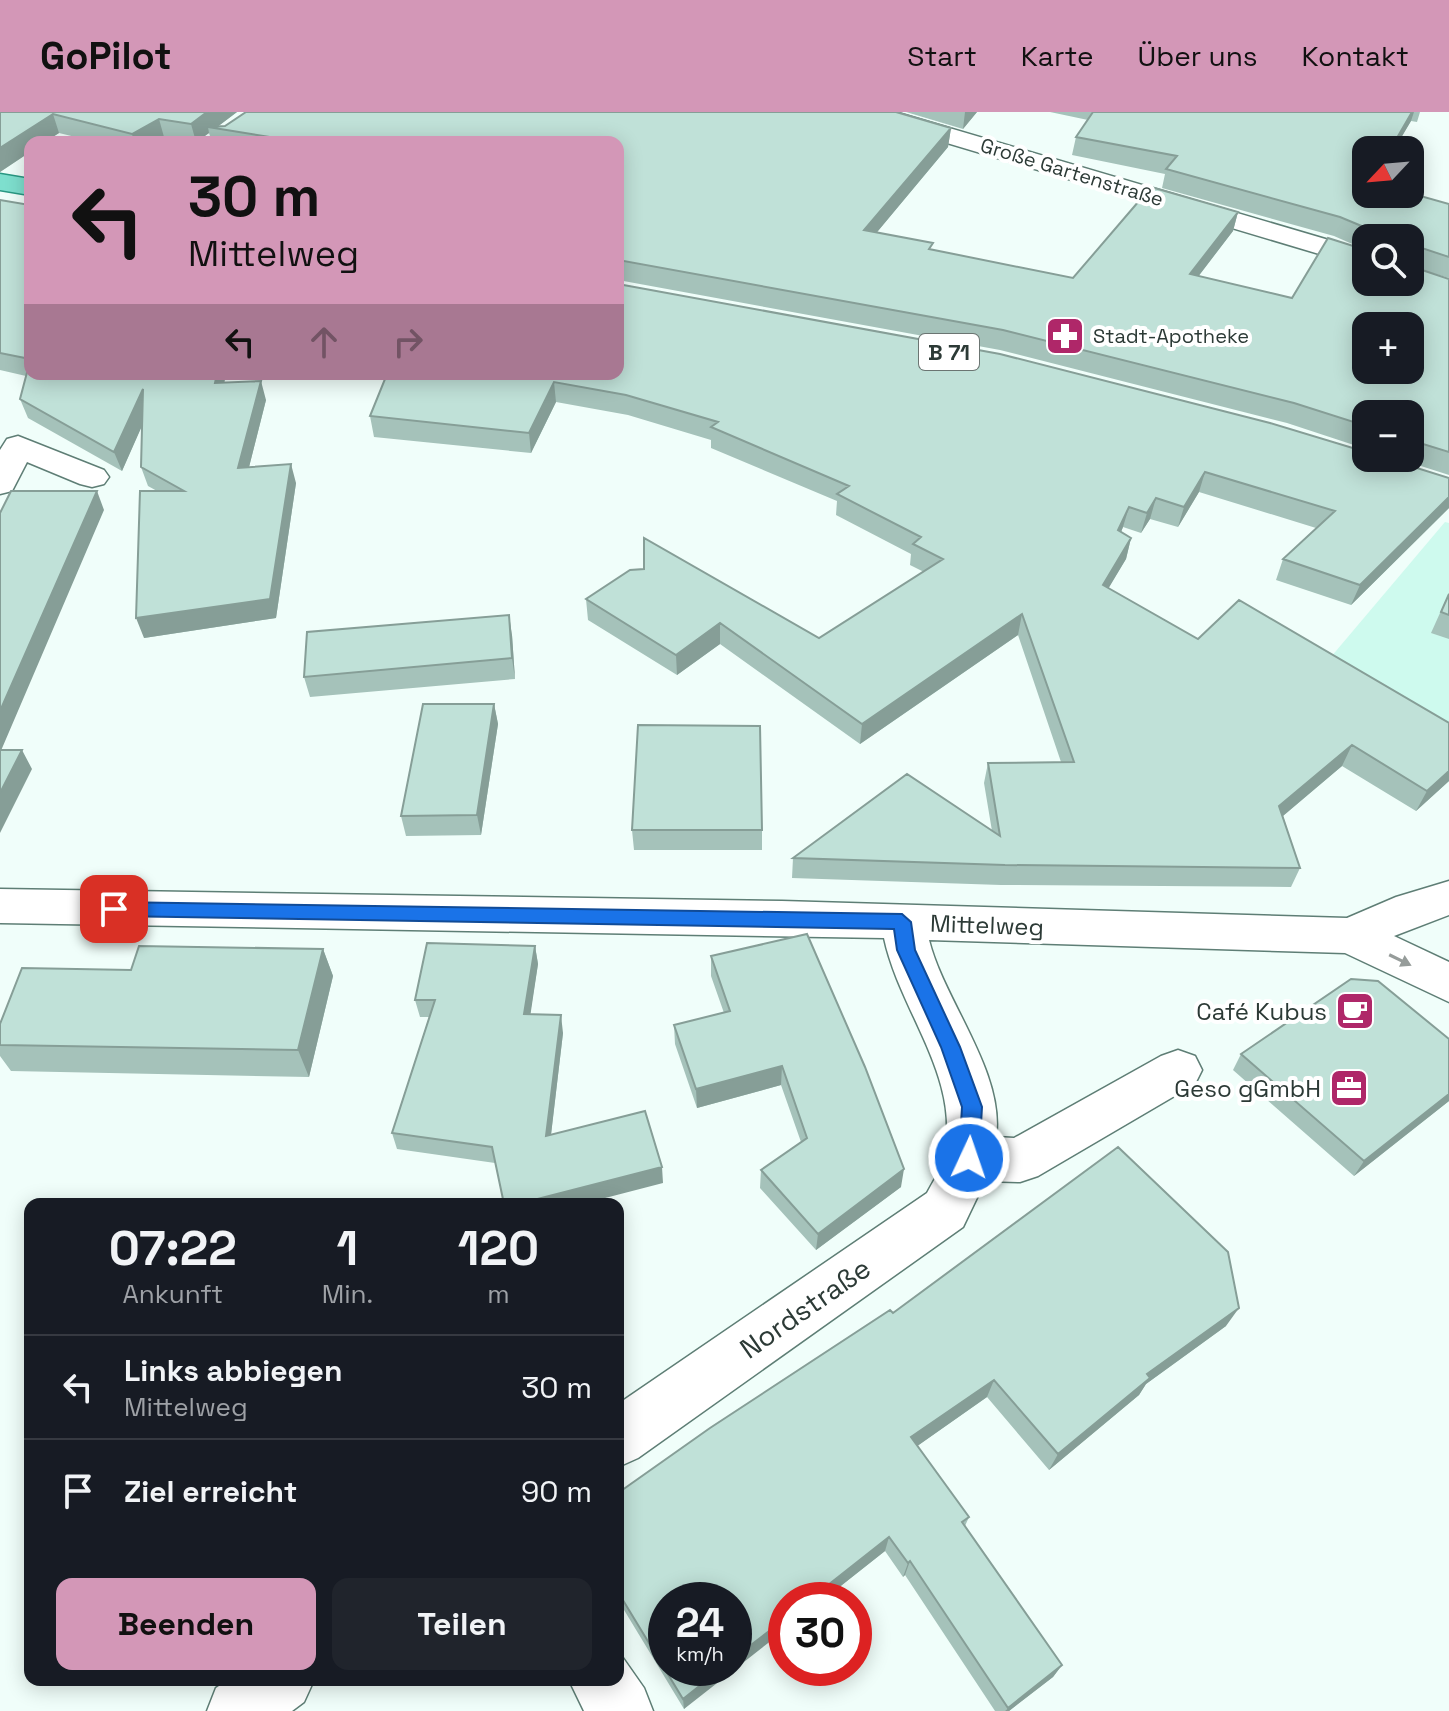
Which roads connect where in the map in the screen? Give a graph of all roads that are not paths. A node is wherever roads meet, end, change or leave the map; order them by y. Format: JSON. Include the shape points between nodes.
{"nodes":[{"id":1,"x":869,"y":112,"type":"edge"},
{"id":2,"x":0,"y":182,"type":"edge"},
{"id":3,"x":24,"y":186,"type":"edge"},
{"id":4,"x":1352,"y":256,"type":"edge"},
{"id":5,"x":92,"y":477,"type":"dead end"},
{"id":6,"x":0,"y":484,"type":"edge"},
{"id":7,"x":1449,"y":898,"type":"edge"},
{"id":8,"x":0,"y":906,"type":"edge"},
{"id":9,"x":902,"y":922,"type":"junction"},
{"id":10,"x":1351,"y":936,"type":"junction"},
{"id":11,"x":1449,"y":983,"type":"edge"},
{"id":12,"x":1178,"y":1070,"type":"dead end"},
{"id":13,"x":969,"y":1158,"type":"junction"},
{"id":14,"x":624,"y":1434,"type":"edge"},
{"id":15,"x":274,"y":1686,"type":"edge"},
{"id":16,"x":605,"y":1686,"type":"edge"},
{"id":17,"x":239,"y":1711,"type":"edge"},
{"id":18,"x":621,"y":1711,"type":"edge"}],
"edges":[{"from":1,"to":4,"type":"street","name":"Große Gartenstraße"},
{"from":2,"to":3,"type":"main road"},
{"from":5,"to":6,"type":"street","via":[[18,446]]},
{"from":7,"to":10,"type":"street","name":"Mittelweg"},
{"from":8,"to":9,"type":"street","name":"Mittelweg"},
{"from":9,"to":10,"type":"street","name":"Mittelweg"},
{"from":9,"to":13,"type":"street","name":"Nordstraße","via":[[906,950],[972,1107]]},
{"from":10,"to":11,"type":"street","name":"Mittelweg","one_way":true},
{"from":12,"to":13,"type":"street","via":[[1020,1160]]},
{"from":13,"to":14,"type":"street","name":"Nordstraße","via":[[945,1210]]},
{"from":15,"to":17,"type":"street"},
{"from":16,"to":18,"type":"street"}]}
